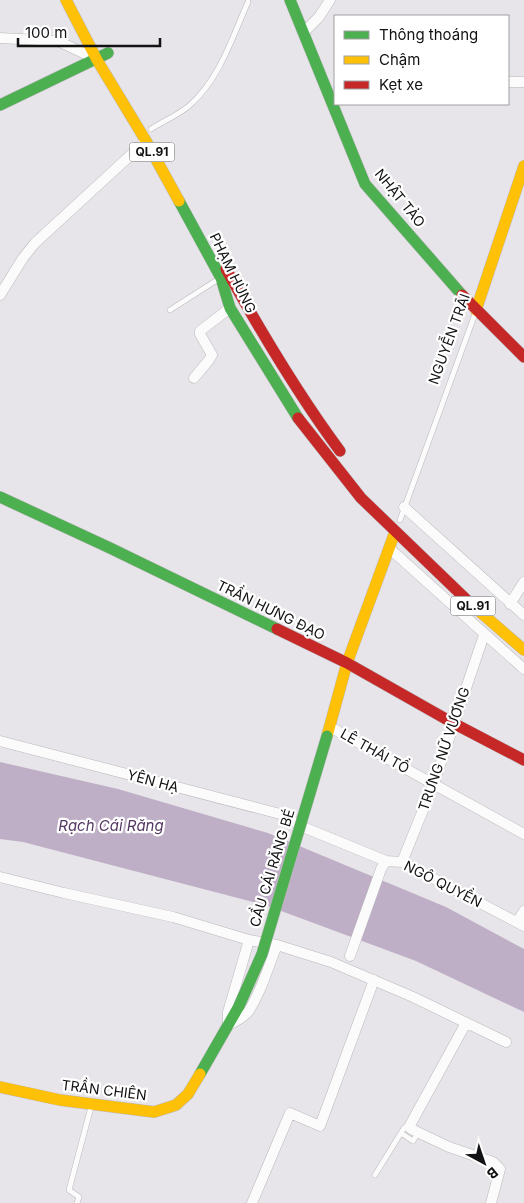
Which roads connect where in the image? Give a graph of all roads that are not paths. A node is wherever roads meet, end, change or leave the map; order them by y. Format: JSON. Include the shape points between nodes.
{"nodes":[{"id":1,"x":66,"y":0,"type":"edge"},
{"id":2,"x":290,"y":0,"type":"edge"},
{"id":3,"x":330,"y":0,"type":"edge"},
{"id":4,"x":248,"y":2,"type":"dead end"},
{"id":5,"x":303,"y":33,"type":"junction"},
{"id":6,"x":0,"y":38,"type":"edge"},
{"id":7,"x":108,"y":53,"type":"dead end"},
{"id":8,"x":97,"y":60,"type":"junction"},
{"id":9,"x":509,"y":82,"type":"edge"},
{"id":10,"x":524,"y":82,"type":"edge"},
{"id":11,"x":132,"y":95,"type":"dead end"},
{"id":12,"x":0,"y":105,"type":"edge"},
{"id":13,"x":151,"y":129,"type":"junction"},
{"id":14,"x":146,"y":141,"type":"junction"},
{"id":15,"x":524,"y":166,"type":"edge"},
{"id":16,"x":520,"y":190,"type":"edge"},
{"id":17,"x":221,"y":278,"type":"junction"},
{"id":18,"x":0,"y":295,"type":"edge"},
{"id":19,"x":243,"y":300,"type":"junction"},
{"id":20,"x":230,"y":308,"type":"junction"},
{"id":21,"x":170,"y":310,"type":"dead end"},
{"id":22,"x":476,"y":310,"type":"junction"},
{"id":23,"x":524,"y":357,"type":"edge"},
{"id":24,"x":194,"y":378,"type":"dead end"},
{"id":25,"x":346,"y":459,"type":"dead end"},
{"id":26,"x":374,"y":495,"type":"dead end"},
{"id":27,"x":0,"y":496,"type":"edge"},
{"id":28,"x":404,"y":507,"type":"junction"},
{"id":29,"x":400,"y":520,"type":"junction"},
{"id":30,"x":396,"y":532,"type":"junction"},
{"id":31,"x":389,"y":548,"type":"junction"},
{"id":32,"x":428,"y":555,"type":"junction"},
{"id":33,"x":461,"y":579,"type":"dead end"},
{"id":34,"x":524,"y":582,"type":"edge"},
{"id":35,"x":510,"y":604,"type":"junction"},
{"id":36,"x":524,"y":615,"type":"edge"},
{"id":37,"x":484,"y":635,"type":"junction"},
{"id":38,"x":524,"y":650,"type":"edge"},
{"id":39,"x":347,"y":663,"type":"junction"},
{"id":40,"x":524,"y":669,"type":"edge"},
{"id":41,"x":453,"y":723,"type":"junction"},
{"id":42,"x":329,"y":732,"type":"junction"},
{"id":43,"x":0,"y":740,"type":"edge"},
{"id":44,"x":524,"y":760,"type":"edge"},
{"id":45,"x":434,"y":783,"type":"junction"},
{"id":46,"x":303,"y":827,"type":"joint"},
{"id":47,"x":524,"y":834,"type":"edge"},
{"id":48,"x":402,"y":862,"type":"junction"},
{"id":49,"x":383,"y":865,"type":"junction"},
{"id":50,"x":0,"y":877,"type":"edge"},
{"id":51,"x":524,"y":911,"type":"edge"},
{"id":52,"x":521,"y":924,"type":"edge"},
{"id":53,"x":249,"y":940,"type":"junction"},
{"id":54,"x":277,"y":945,"type":"junction"},
{"id":55,"x":350,"y":956,"type":"dead end"},
{"id":56,"x":374,"y":980,"type":"junction"},
{"id":57,"x":239,"y":1006,"type":"joint"},
{"id":58,"x":466,"y":1023,"type":"junction"},
{"id":59,"x":228,"y":1025,"type":"junction"},
{"id":60,"x":506,"y":1042,"type":"dead end"},
{"id":61,"x":0,"y":1087,"type":"edge"},
{"id":62,"x":92,"y":1104,"type":"junction"},
{"id":63,"x":414,"y":1130,"type":"junction"},
{"id":64,"x":401,"y":1133,"type":"junction"},
{"id":65,"x":375,"y":1175,"type":"dead end"},
{"id":66,"x":78,"y":1203,"type":"edge"},
{"id":67,"x":252,"y":1203,"type":"edge"},
{"id":68,"x":491,"y":1203,"type":"edge"}],
"edges":[{"from":1,"to":8,"type":"main road","name":"PHẠM HÙNG","number":"QL.91"},
{"from":2,"to":5,"type":"main road","name":"NHẬT TẢO"},
{"from":3,"to":5,"type":"street"},
{"from":4,"to":13,"type":"lane","via":[[223,61],[202,94]]},
{"from":5,"to":22,"type":"main road","name":"NHẬT TẢO","via":[[365,184]]},
{"from":6,"to":8,"type":"street","via":[[58,41]]},
{"from":7,"to":8,"type":"main road"},
{"from":8,"to":12,"type":"main road"},
{"from":8,"to":14,"type":"main road","name":"PHẠM HÙNG","number":"QL.91"},
{"from":9,"to":10,"type":"street"},
{"from":11,"to":13,"type":"main road","name":"PHẠM HÙNG","number":"QL.91"},
{"from":13,"to":19,"type":"main road","name":"PHẠM HÙNG","number":"QL.91"},
{"from":14,"to":17,"type":"main road","name":"PHẠM HÙNG","number":"QL.91"},
{"from":14,"to":18,"type":"street","via":[[35,243]]},
{"from":15,"to":16,"type":"main road","name":"NGUYỄN TRÃI"},
{"from":16,"to":22,"type":"main road","name":"NGUYỄN TRÃI"},
{"from":17,"to":20,"type":"main road","name":"PHẠM HÙNG","number":"QL.91"},
{"from":17,"to":21,"type":"lane"},
{"from":19,"to":20,"type":"main road"},
{"from":19,"to":25,"type":"main road","name":"PHẠM HÙNG","number":"QL.91","via":[[313,416]]},
{"from":20,"to":24,"type":"street","via":[[200,331],[212,354]]},
{"from":20,"to":30,"type":"main road","name":"PHẠM HÙNG","number":"QL.91","via":[[301,423],[360,498]]},
{"from":22,"to":23,"type":"main road","name":"NHẬT TẢO"},
{"from":22,"to":28,"type":"lane","name":"NGUYỄN TRÃI"},
{"from":26,"to":29,"type":"main road","number":"QL.91"},
{"from":27,"to":39,"type":"main road","name":"TRẦN HƯNG ĐẠO"},
{"from":28,"to":29,"type":"lane","name":"NGUYỄN TRÃI"},
{"from":28,"to":35,"type":"street"},
{"from":29,"to":32,"type":"main road","number":"QL.91"},
{"from":30,"to":31,"type":"main road"},
{"from":30,"to":32,"type":"main road","name":"PHẠM HÙNG","number":"QL.91"},
{"from":31,"to":37,"type":"street"},
{"from":31,"to":39,"type":"main road"},
{"from":32,"to":33,"type":"main road","number":"QL.91"},
{"from":32,"to":38,"type":"main road","number":"QL.91","via":[[468,602]]},
{"from":34,"to":35,"type":"street"},
{"from":35,"to":36,"type":"street"},
{"from":37,"to":40,"type":"street"},
{"from":37,"to":41,"type":"street","name":"TRƯNG NỮ VƯƠNG"},
{"from":39,"to":41,"type":"main road","name":"TRẦN HƯNG ĐẠO"},
{"from":39,"to":42,"type":"main road"},
{"from":41,"to":44,"type":"main road","name":"TRẦN HƯNG ĐẠO"},
{"from":41,"to":45,"type":"street","name":"TRƯNG NỮ VƯƠNG"},
{"from":42,"to":45,"type":"street","name":"LÊ THÁI TỔ"},
{"from":42,"to":57,"type":"main road","name":"CẦU CÁI RĂNG BÉ","bridge":true,"via":[[262,954]]},
{"from":43,"to":46,"type":"street","name":"YÊN HẠ","via":[[284,815]]},
{"from":45,"to":47,"type":"street","name":"LÊ THÁI TỔ"},
{"from":45,"to":48,"type":"street","name":"TRƯNG NỮ VƯƠNG"},
{"from":46,"to":49,"type":"street","name":"NGÔ QUYỀN"},
{"from":48,"to":49,"type":"street","name":"NGÔ QUYỀN"},
{"from":48,"to":52,"type":"street","name":"NGÔ QUYỀN"},
{"from":49,"to":55,"type":"street"},
{"from":50,"to":53,"type":"street","via":[[173,917]]},
{"from":51,"to":52,"type":"street"},
{"from":53,"to":54,"type":"street"},
{"from":53,"to":59,"type":"street","via":[[228,1012]]},
{"from":54,"to":56,"type":"street"},
{"from":54,"to":59,"type":"street","via":[[247,1012]]},
{"from":56,"to":58,"type":"street"},
{"from":56,"to":67,"type":"street","via":[[320,1126],[290,1113]]},
{"from":57,"to":59,"type":"main road","name":"TRẦN CHIÊN"},
{"from":58,"to":60,"type":"street"},
{"from":58,"to":63,"type":"street"},
{"from":59,"to":62,"type":"main road","name":"TRẦN CHIÊN","via":[[188,1094],[176,1105],[154,1112]]},
{"from":61,"to":62,"type":"main road","name":"TRẦN CHIÊN"},
{"from":62,"to":66,"type":"lane","via":[[69,1190],[79,1197]]},
{"from":63,"to":64,"type":"lane","via":[[404,1128]]},
{"from":63,"to":64,"type":"lane","via":[[413,1141]]},
{"from":63,"to":68,"type":"street","via":[[498,1166],[500,1169]]},
{"from":64,"to":65,"type":"lane"}]}
